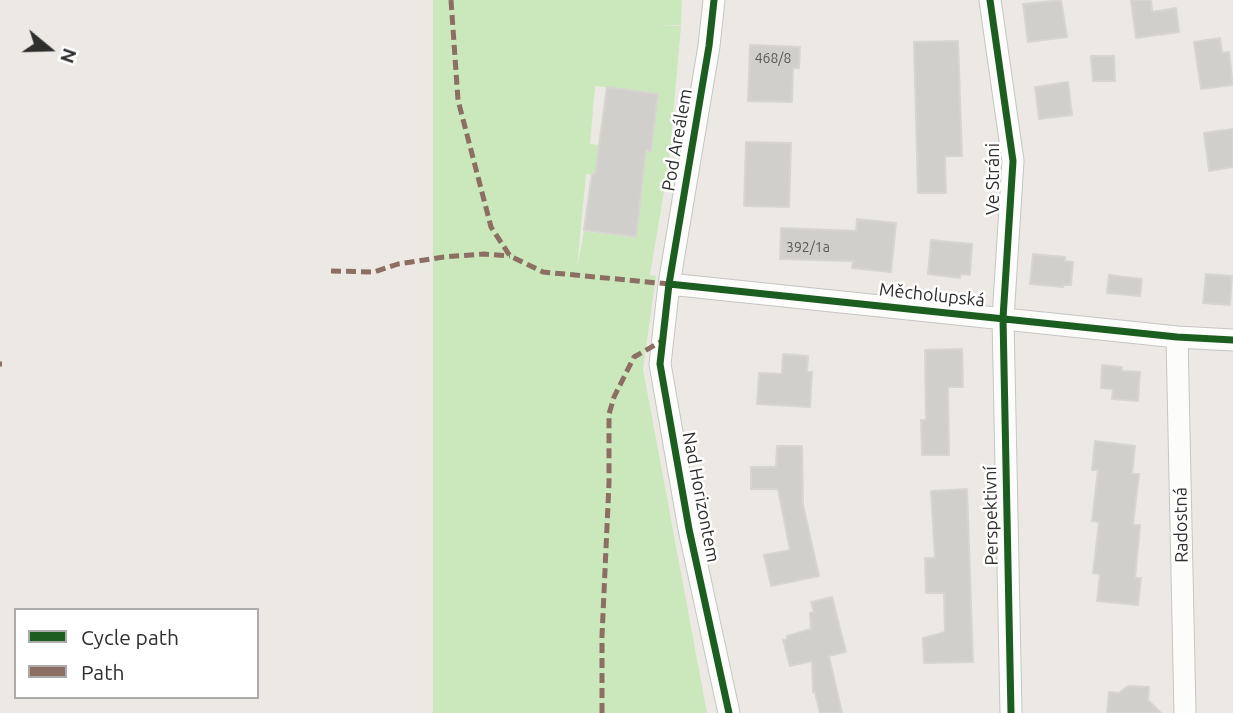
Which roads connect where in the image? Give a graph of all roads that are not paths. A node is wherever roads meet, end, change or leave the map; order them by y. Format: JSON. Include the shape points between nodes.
{"nodes":[{"id":1,"x":714,"y":0,"type":"edge"},
{"id":2,"x":990,"y":0,"type":"edge"},
{"id":3,"x":669,"y":284,"type":"junction"},
{"id":4,"x":1003,"y":318,"type":"junction"},
{"id":5,"x":1177,"y":337,"type":"junction"},
{"id":6,"x":1233,"y":340,"type":"edge"},
{"id":7,"x":729,"y":713,"type":"edge"},
{"id":8,"x":1011,"y":713,"type":"edge"},
{"id":9,"x":1185,"y":713,"type":"edge"}],
"edges":[{"from":1,"to":3,"type":"street","name":"Pod Areálem"},
{"from":2,"to":4,"type":"street","name":"Ve Stráni","via":[[1013,160]]},
{"from":3,"to":4,"type":"street","name":"Měcholupská"},
{"from":3,"to":7,"type":"street","name":"Nad Horizontem","via":[[660,364],[689,529]]},
{"from":4,"to":5,"type":"street","name":"Měcholupská"},
{"from":4,"to":8,"type":"street","name":"Perspektivní"},
{"from":5,"to":6,"type":"street","name":"Měcholupská"},
{"from":5,"to":9,"type":"street","name":"Radostná"}]}
